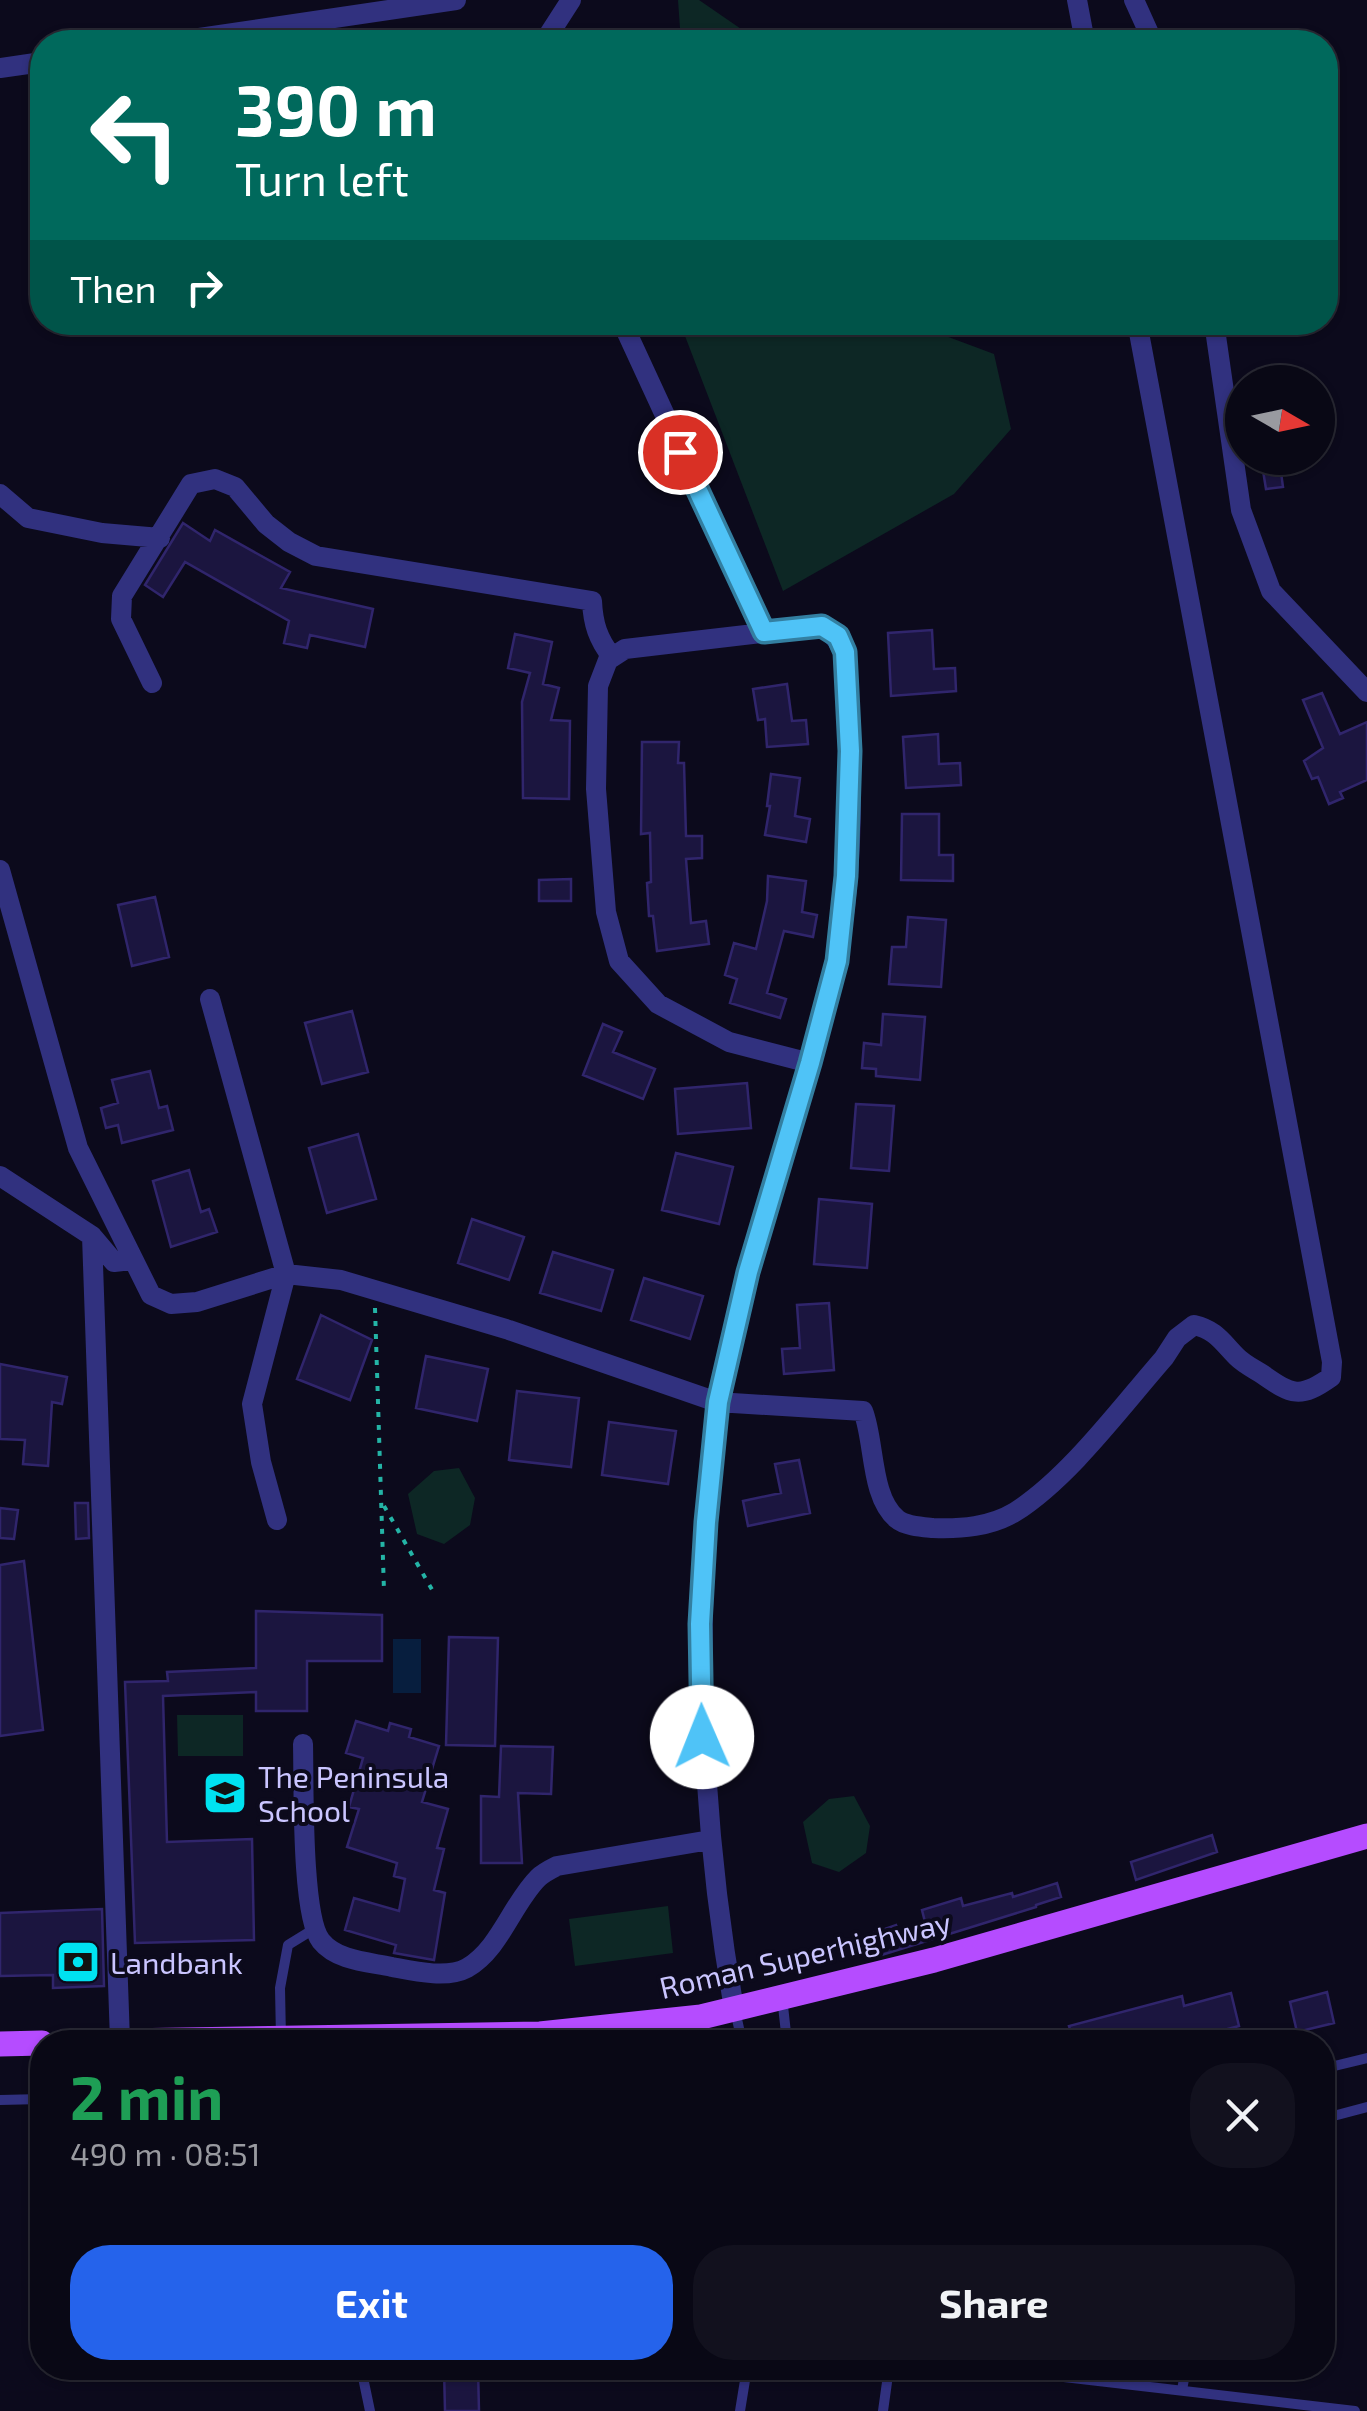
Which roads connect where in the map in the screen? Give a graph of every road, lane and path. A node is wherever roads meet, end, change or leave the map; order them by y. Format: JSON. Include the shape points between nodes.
{"nodes":[{"id":1,"x":456,"y":0,"type":"edge"},
{"id":2,"x":571,"y":0,"type":"edge"},
{"id":3,"x":1077,"y":0,"type":"edge"},
{"id":4,"x":1134,"y":0,"type":"edge"},
{"id":5,"x":253,"y":30,"type":"edge"},
{"id":6,"x":552,"y":30,"type":"edge"},
{"id":7,"x":1083,"y":30,"type":"edge"},
{"id":8,"x":1148,"y":30,"type":"edge"},
{"id":9,"x":30,"y":64,"type":"edge"},
{"id":10,"x":0,"y":68,"type":"edge"},
{"id":11,"x":628,"y":335,"type":"edge"},
{"id":12,"x":1139,"y":335,"type":"edge"},
{"id":13,"x":1216,"y":335,"type":"edge"},
{"id":14,"x":0,"y":494,"type":"edge"},
{"id":15,"x":160,"y":538,"type":"junction"},
{"id":16,"x":764,"y":632,"type":"junction"},
{"id":17,"x":612,"y":658,"type":"junction"},
{"id":18,"x":152,"y":683,"type":"dead end"},
{"id":19,"x":1367,"y":692,"type":"edge"},
{"id":20,"x":0,"y":870,"type":"edge"},
{"id":21,"x":210,"y":999,"type":"dead end"},
{"id":22,"x":810,"y":1063,"type":"junction"},
{"id":23,"x":0,"y":1176,"type":"edge"},
{"id":24,"x":92,"y":1236,"type":"junction"},
{"id":25,"x":132,"y":1260,"type":"junction"},
{"id":26,"x":286,"y":1274,"type":"junction"},
{"id":27,"x":374,"y":1288,"type":"junction"},
{"id":28,"x":718,"y":1402,"type":"junction"},
{"id":29,"x":381,"y":1502,"type":"junction"},
{"id":30,"x":277,"y":1520,"type":"dead end"},
{"id":31,"x":384,"y":1592,"type":"dead end"},
{"id":32,"x":434,"y":1593,"type":"dead end"},
{"id":33,"x":304,"y":1744,"type":"dead end"},
{"id":34,"x":1367,"y":1836,"type":"edge"},
{"id":35,"x":710,"y":1840,"type":"junction"},
{"id":36,"x":314,"y":1929,"type":"junction"},
{"id":37,"x":782,"y":1996,"type":"junction"},
{"id":38,"x":734,"y":2009,"type":"junction"},
{"id":39,"x":120,"y":2030,"type":"edge"},
{"id":40,"x":282,"y":2030,"type":"edge"},
{"id":41,"x":598,"y":2030,"type":"edge"},
{"id":42,"x":739,"y":2030,"type":"edge"},
{"id":43,"x":786,"y":2030,"type":"edge"},
{"id":44,"x":30,"y":2043,"type":"edge"},
{"id":45,"x":0,"y":2044,"type":"edge"},
{"id":46,"x":1367,"y":2058,"type":"edge"},
{"id":47,"x":1335,"y":2066,"type":"edge"},
{"id":48,"x":30,"y":2099,"type":"edge"},
{"id":49,"x":0,"y":2100,"type":"edge"},
{"id":50,"x":1367,"y":2107,"type":"edge"},
{"id":51,"x":1335,"y":2116,"type":"edge"},
{"id":52,"x":364,"y":2380,"type":"edge"},
{"id":53,"x":746,"y":2380,"type":"edge"},
{"id":54,"x":887,"y":2380,"type":"edge"},
{"id":55,"x":1093,"y":2380,"type":"edge"},
{"id":56,"x":1184,"y":2380,"type":"edge"},
{"id":57,"x":1182,"y":2390,"type":"junction"},
{"id":58,"x":1219,"y":2395,"type":"junction"},
{"id":59,"x":370,"y":2411,"type":"edge"},
{"id":60,"x":740,"y":2411,"type":"edge"},
{"id":61,"x":883,"y":2411,"type":"edge"},
{"id":62,"x":1216,"y":2411,"type":"edge"},
{"id":63,"x":1355,"y":2411,"type":"edge"}],
"edges":[{"from":1,"to":5,"type":"street"},
{"from":2,"to":6,"type":"street"},
{"from":3,"to":7,"type":"street"},
{"from":4,"to":8,"type":"street"},
{"from":9,"to":10,"type":"street"},
{"from":11,"to":16,"type":"street"},
{"from":12,"to":28,"type":"street","via":[[1331,1376],[1299,1394],[1279,1388],[1221,1337],[1194,1324],[1052,1483],[1014,1512],[951,1529],[898,1521],[890,1511],[878,1486],[863,1411]]},
{"from":13,"to":19,"type":"street","via":[[1241,510],[1272,591]]},
{"from":14,"to":15,"type":"street","via":[[28,518]]},
{"from":15,"to":17,"type":"street","via":[[191,484],[215,478],[235,487],[289,542],[316,556],[592,601],[594,627]]},
{"from":15,"to":18,"type":"street","via":[[122,596],[120,619]]},
{"from":16,"to":17,"type":"street","via":[[625,650]]},
{"from":16,"to":22,"type":"street","via":[[822,626],[838,636],[845,652],[846,876],[837,961]]},
{"from":17,"to":22,"type":"street","via":[[598,686],[596,789],[606,912],[619,961],[658,1004],[729,1042]]},
{"from":20,"to":25,"type":"street","via":[[78,1148]]},
{"from":21,"to":26,"type":"street"},
{"from":22,"to":28,"type":"street","via":[[748,1272]]},
{"from":23,"to":24,"type":"street"},
{"from":24,"to":25,"type":"street","via":[[114,1262]]},
{"from":24,"to":39,"type":"street"},
{"from":25,"to":26,"type":"street","via":[[151,1295],[171,1304]]},
{"from":26,"to":27,"type":"street"},
{"from":26,"to":30,"type":"street","via":[[252,1404]]},
{"from":27,"to":28,"type":"street"},
{"from":27,"to":29,"type":"path"},
{"from":28,"to":35,"type":"street","via":[[700,1624]]},
{"from":29,"to":31,"type":"path"},
{"from":29,"to":32,"type":"path"},
{"from":33,"to":36,"type":"street"},
{"from":34,"to":37,"type":"main road","name":"Roman Superhighway","via":[[934,1960]]},
{"from":35,"to":36,"type":"street","via":[[557,1866],[538,1878],[464,1970],[408,1970],[340,1956]]},
{"from":35,"to":38,"type":"street"},
{"from":36,"to":40,"type":"lane","via":[[288,1945]]},
{"from":37,"to":38,"type":"main road","name":"Roman Superhighway"},
{"from":37,"to":43,"type":"lane"},
{"from":38,"to":41,"type":"main road","name":"Roman Superhighway"},
{"from":38,"to":42,"type":"lane"},
{"from":44,"to":45,"type":"main road"},
{"from":46,"to":47,"type":"lane"},
{"from":48,"to":49,"type":"lane"},
{"from":50,"to":51,"type":"lane"},
{"from":52,"to":59,"type":"lane"},
{"from":53,"to":60,"type":"lane"},
{"from":54,"to":61,"type":"lane"},
{"from":55,"to":57,"type":"lane"},
{"from":56,"to":57,"type":"lane"},
{"from":57,"to":58,"type":"lane"},
{"from":58,"to":62,"type":"lane"},
{"from":58,"to":63,"type":"lane"}]}
